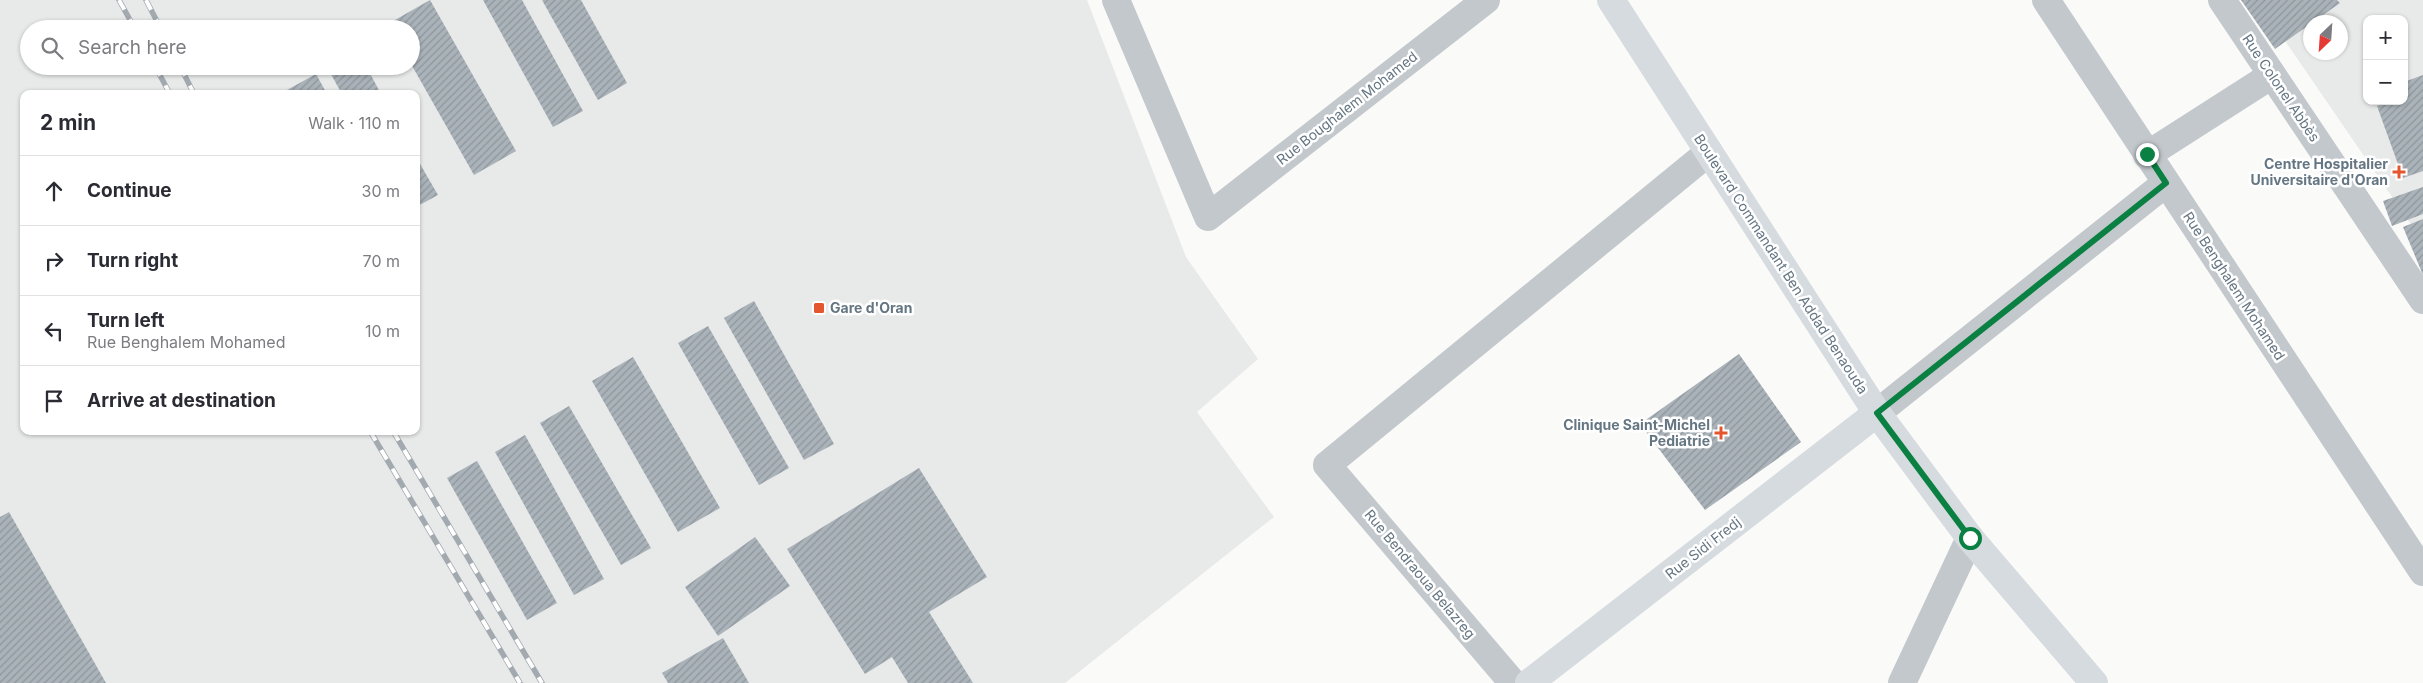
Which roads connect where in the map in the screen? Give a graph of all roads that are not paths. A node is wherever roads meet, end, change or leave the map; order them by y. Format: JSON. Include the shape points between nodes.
{"nodes":[{"id":1,"x":1116,"y":0,"type":"edge"},
{"id":2,"x":1486,"y":0,"type":"edge"},
{"id":3,"x":1611,"y":0,"type":"edge"},
{"id":4,"x":2046,"y":0,"type":"edge"},
{"id":5,"x":2222,"y":0,"type":"edge"},
{"id":6,"x":2272,"y":75,"type":"junction"},
{"id":7,"x":1709,"y":152,"type":"junction"},
{"id":8,"x":2147,"y":154,"type":"junction"},
{"id":9,"x":2166,"y":183,"type":"junction"},
{"id":10,"x":2423,"y":300,"type":"edge"},
{"id":11,"x":1877,"y":413,"type":"junction"},
{"id":12,"x":1970,"y":538,"type":"junction"},
{"id":13,"x":2423,"y":572,"type":"edge"},
{"id":14,"x":1513,"y":683,"type":"edge"},
{"id":15,"x":1529,"y":683,"type":"edge"},
{"id":16,"x":1902,"y":683,"type":"edge"},
{"id":17,"x":2094,"y":683,"type":"edge"}],
"edges":[{"from":1,"to":2,"type":"street","name":"Rue Boughalem Mohamed","via":[[1208,217]]},
{"from":3,"to":7,"type":"main road","name":"Boulevard Commandant Ben Addad Benaouda"},
{"from":4,"to":8,"type":"street","name":"Rue Benghalem Mohamed"},
{"from":5,"to":6,"type":"street","name":"Rue Colonel Abbès"},
{"from":6,"to":8,"type":"street"},
{"from":6,"to":10,"type":"street","name":"Rue Colonel Abbès"},
{"from":7,"to":11,"type":"main road","name":"Boulevard Commandant Ben Addad Benaouda"},
{"from":7,"to":14,"type":"street","name":"Rue Bendraoua Belazreg","via":[[1326,464]]},
{"from":8,"to":9,"type":"street","name":"Rue Benghalem Mohamed"},
{"from":9,"to":11,"type":"street"},
{"from":9,"to":13,"type":"street","name":"Rue Benghalem Mohamed"},
{"from":11,"to":12,"type":"main road","name":"Boulevard Commandant Ben Addad Benaouda"},
{"from":11,"to":15,"type":"main road","name":"Rue Sidi Fredj"},
{"from":12,"to":16,"type":"street"},
{"from":12,"to":17,"type":"main road","name":"Boulevard Commandant Ben Addad Benaouda"}]}
